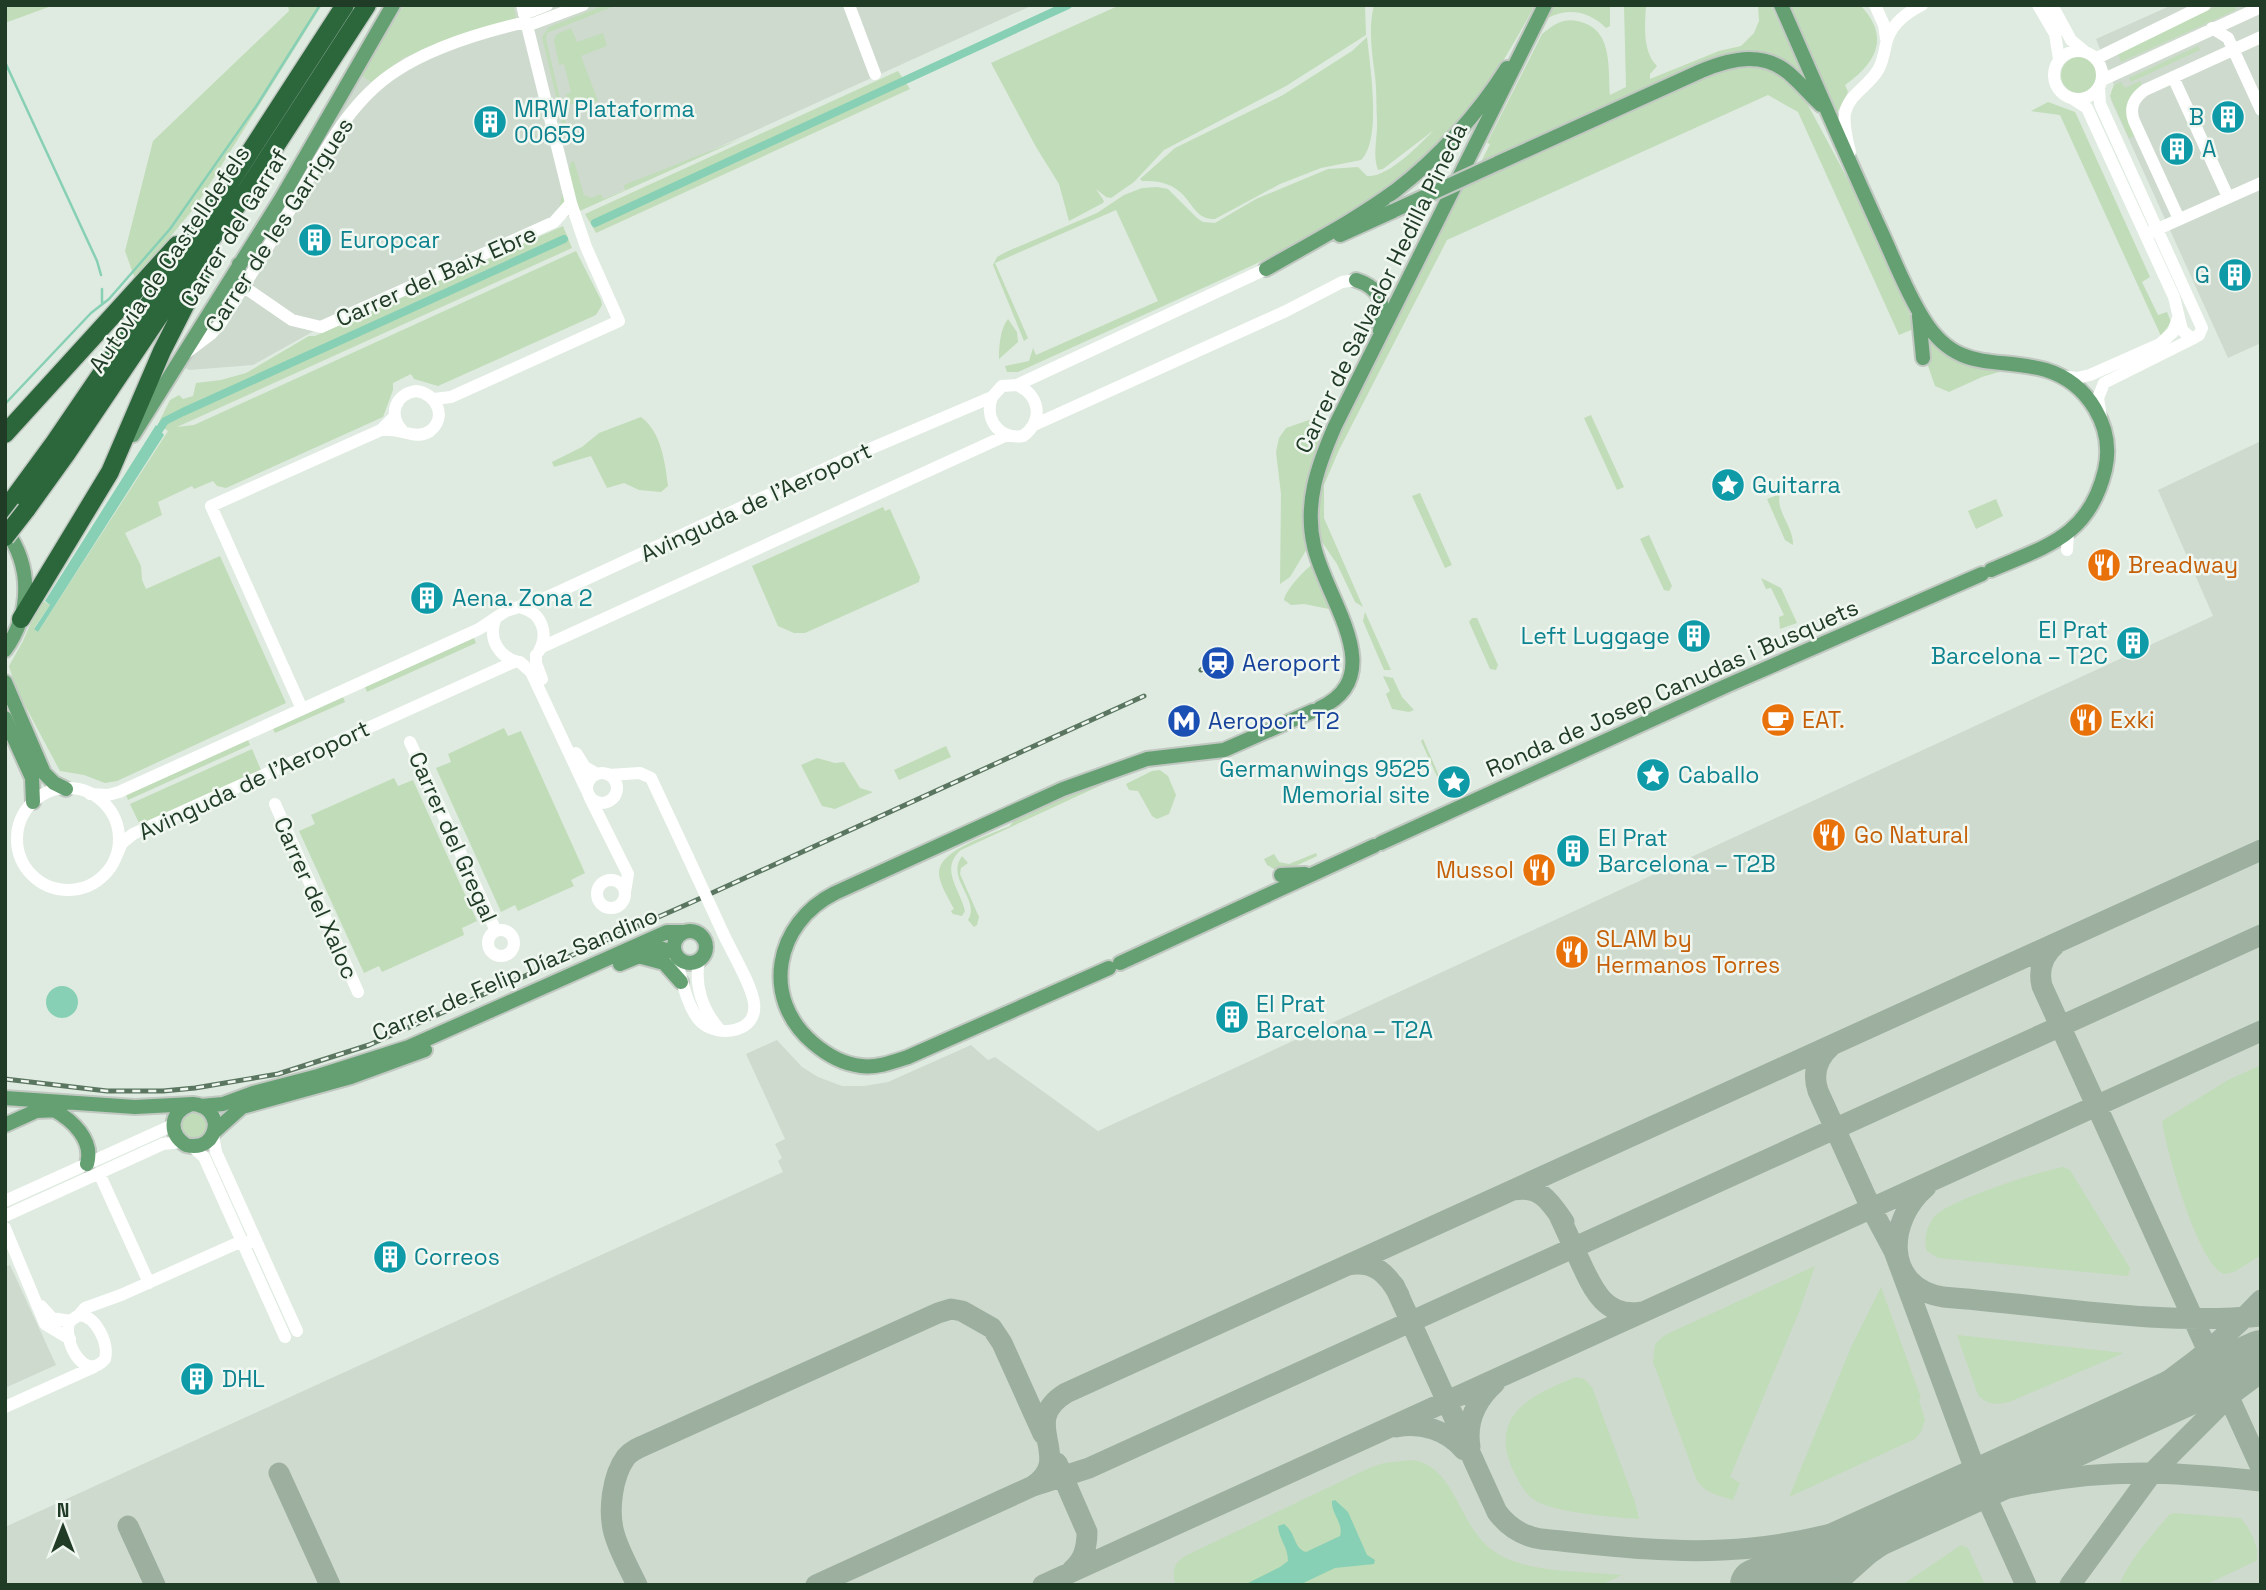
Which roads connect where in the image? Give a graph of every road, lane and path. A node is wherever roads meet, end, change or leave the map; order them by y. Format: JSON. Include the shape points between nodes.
{"nodes":[{"id":1,"x":345,"y":5,"type":"edge"},
{"id":2,"x":367,"y":5,"type":"edge"},
{"id":3,"x":393,"y":5,"type":"edge"},
{"id":4,"x":547,"y":5,"type":"edge"},
{"id":5,"x":583,"y":5,"type":"edge"},
{"id":6,"x":849,"y":5,"type":"edge"},
{"id":7,"x":1545,"y":5,"type":"edge"},
{"id":8,"x":1781,"y":5,"type":"edge"},
{"id":9,"x":1875,"y":5,"type":"edge"},
{"id":10,"x":1922,"y":5,"type":"edge"},
{"id":11,"x":2038,"y":5,"type":"edge"},
{"id":12,"x":2052,"y":5,"type":"edge"},
{"id":13,"x":2205,"y":5,"type":"edge"},
{"id":14,"x":2261,"y":7,"type":"edge"},
{"id":15,"x":525,"y":17,"type":"edge"},
{"id":16,"x":2233,"y":18,"type":"junction"},
{"id":17,"x":1538,"y":20,"type":"junction"},
{"id":18,"x":2212,"y":28,"type":"junction"},
{"id":19,"x":2261,"y":37,"type":"edge"},
{"id":20,"x":1886,"y":40,"type":"junction"},
{"id":21,"x":2231,"y":44,"type":"junction"},
{"id":22,"x":2083,"y":50,"type":"junction"},
{"id":23,"x":2097,"y":58,"type":"junction"},
{"id":24,"x":2059,"y":59,"type":"junction"},
{"id":25,"x":875,"y":74,"type":"dead end"},
{"id":26,"x":2173,"y":77,"type":"junction"},
{"id":27,"x":2101,"y":84,"type":"junction"},
{"id":28,"x":2073,"y":99,"type":"junction"},
{"id":29,"x":1824,"y":108,"type":"junction"},
{"id":30,"x":2261,"y":110,"type":"edge"},
{"id":31,"x":1856,"y":176,"type":"junction"},
{"id":32,"x":2261,"y":183,"type":"edge"},
{"id":33,"x":2228,"y":197,"type":"junction"},
{"id":34,"x":570,"y":203,"type":"junction"},
{"id":35,"x":232,"y":213,"type":"junction"},
{"id":36,"x":2179,"y":219,"type":"junction"},
{"id":37,"x":554,"y":222,"type":"junction"},
{"id":38,"x":204,"y":223,"type":"junction"},
{"id":39,"x":578,"y":223,"type":"junction"},
{"id":40,"x":2150,"y":232,"type":"junction"},
{"id":41,"x":239,"y":264,"type":"junction"},
{"id":42,"x":1266,"y":269,"type":"junction"},
{"id":43,"x":1356,"y":280,"type":"joint"},
{"id":44,"x":244,"y":287,"type":"junction"},
{"id":45,"x":1919,"y":311,"type":"junction"},
{"id":46,"x":2180,"y":315,"type":"junction"},
{"id":47,"x":2192,"y":339,"type":"junction"},
{"id":48,"x":1378,"y":344,"type":"junction"},
{"id":49,"x":180,"y":357,"type":"junction"},
{"id":50,"x":1923,"y":358,"type":"dead end"},
{"id":51,"x":2139,"y":359,"type":"junction"},
{"id":52,"x":2060,"y":376,"type":"junction"},
{"id":53,"x":1017,"y":385,"type":"junction"},
{"id":54,"x":992,"y":397,"type":"junction"},
{"id":55,"x":436,"y":405,"type":"junction"},
{"id":56,"x":2102,"y":421,"type":"junction"},
{"id":57,"x":399,"y":425,"type":"junction"},
{"id":58,"x":1034,"y":425,"type":"junction"},
{"id":59,"x":5,"y":434,"type":"edge"},
{"id":60,"x":1007,"y":435,"type":"junction"},
{"id":61,"x":110,"y":472,"type":"junction"},
{"id":62,"x":15,"y":505,"type":"edge"},
{"id":63,"x":5,"y":529,"type":"edge"},
{"id":64,"x":2068,"y":534,"type":"junction"},
{"id":65,"x":5,"y":537,"type":"edge"},
{"id":66,"x":2067,"y":551,"type":"dead end"},
{"id":67,"x":522,"y":608,"type":"junction"},
{"id":68,"x":22,"y":619,"type":"junction"},
{"id":69,"x":495,"y":620,"type":"junction"},
{"id":70,"x":5,"y":650,"type":"edge"},
{"id":71,"x":539,"y":651,"type":"junction"},
{"id":72,"x":518,"y":662,"type":"junction"},
{"id":73,"x":5,"y":682,"type":"edge"},
{"id":74,"x":302,"y":709,"type":"junction"},
{"id":75,"x":5,"y":718,"type":"edge"},
{"id":76,"x":410,"y":742,"type":"dead end"},
{"id":77,"x":637,"y":773,"type":"junction"},
{"id":78,"x":603,"y":774,"type":"junction"},
{"id":79,"x":617,"y":788,"type":"junction"},
{"id":80,"x":66,"y":789,"type":"junction"},
{"id":81,"x":588,"y":793,"type":"junction"},
{"id":82,"x":90,"y":794,"type":"junction"},
{"id":83,"x":610,"y":801,"type":"junction"},
{"id":84,"x":275,"y":804,"type":"dead end"},
{"id":85,"x":30,"y":806,"type":"junction"},
{"id":86,"x":5,"y":827,"type":"edge"},
{"id":87,"x":608,"y":833,"type":"junction"},
{"id":88,"x":5,"y":847,"type":"edge"},
{"id":89,"x":116,"y":857,"type":"junction"},
{"id":90,"x":21,"y":860,"type":"junction"},
{"id":91,"x":624,"y":867,"type":"junction"},
{"id":92,"x":1313,"y":873,"type":"junction"},
{"id":93,"x":1281,"y":875,"type":"dead end"},
{"id":94,"x":616,"y":881,"type":"junction"},
{"id":95,"x":625,"y":892,"type":"junction"},
{"id":96,"x":496,"y":932,"type":"dead end"},
{"id":97,"x":685,"y":932,"type":"junction"},
{"id":98,"x":675,"y":955,"type":"junction"},
{"id":99,"x":638,"y":956,"type":"junction"},
{"id":100,"x":699,"y":961,"type":"junction"},
{"id":101,"x":681,"y":982,"type":"junction"},
{"id":102,"x":358,"y":992,"type":"dead end"},
{"id":103,"x":720,"y":1030,"type":"junction"},
{"id":104,"x":892,"y":1063,"type":"joint"},
{"id":105,"x":5,"y":1098,"type":"edge"},
{"id":106,"x":195,"y":1105,"type":"junction"},
{"id":107,"x":54,"y":1110,"type":"junction"},
{"id":108,"x":173,"y":1124,"type":"junction"},
{"id":109,"x":5,"y":1125,"type":"edge"},
{"id":110,"x":214,"y":1133,"type":"junction"},
{"id":111,"x":186,"y":1144,"type":"junction"},
{"id":112,"x":93,"y":1168,"type":"junction"},
{"id":113,"x":5,"y":1201,"type":"edge"},
{"id":114,"x":5,"y":1216,"type":"edge"},
{"id":115,"x":5,"y":1228,"type":"edge"},
{"id":116,"x":242,"y":1241,"type":"junction"},
{"id":117,"x":259,"y":1246,"type":"junction"},
{"id":118,"x":149,"y":1283,"type":"junction"},
{"id":119,"x":121,"y":1295,"type":"junction"},
{"id":120,"x":36,"y":1297,"type":"junction"},
{"id":121,"x":74,"y":1318,"type":"junction"},
{"id":122,"x":97,"y":1326,"type":"junction"},
{"id":123,"x":70,"y":1339,"type":"junction"},
{"id":124,"x":75,"y":1353,"type":"junction"},
{"id":125,"x":97,"y":1366,"type":"junction"},
{"id":126,"x":64,"y":1380,"type":"junction"},
{"id":127,"x":5,"y":1407,"type":"edge"}],
"edges":[{"from":1,"to":38,"type":"highway","name":"Autovia de Castelldefels"},
{"from":2,"to":35,"type":"highway","name":"Autovia de Castelldefels"},
{"from":3,"to":41,"type":"main road","name":"Carrer del Garraf"},
{"from":4,"to":15,"type":"street"},
{"from":5,"to":15,"type":"street"},
{"from":6,"to":25,"type":"street"},
{"from":7,"to":17,"type":"main road","name":"Carrer de Salvador Hedilla Pineda"},
{"from":8,"to":29,"type":"main road","name":"Ronda de Josep Canudas i Busquets"},
{"from":9,"to":20,"type":"street"},
{"from":10,"to":20,"type":"street","via":[[1894,26]]},
{"from":11,"to":24,"type":"street","via":[[2055,34]]},
{"from":12,"to":22,"type":"street","via":[[2071,40]]},
{"from":13,"to":23,"type":"street"},
{"from":14,"to":16,"type":"street"},
{"from":15,"to":34,"type":"street"},
{"from":15,"to":44,"type":"street","name":"Carrer de les Garrigues","via":[[426,55],[370,92],[340,128]]},
{"from":16,"to":18,"type":"street"},
{"from":16,"to":21,"type":"street"},
{"from":17,"to":42,"type":"main road","via":[[1479,105],[1419,171],[1372,206]]},
{"from":17,"to":48,"type":"main road","name":"Carrer de Salvador Hedilla Pineda"},
{"from":18,"to":21,"type":"street"},
{"from":18,"to":27,"type":"street"},
{"from":19,"to":21,"type":"street"},
{"from":20,"to":31,"type":"street","via":[[1878,72],[1854,96],[1845,114]]},
{"from":21,"to":26,"type":"street"},
{"from":21,"to":30,"type":"street"},
{"from":22,"to":23,"type":"street"},
{"from":22,"to":24,"type":"street"},
{"from":23,"to":27,"type":"street","via":[[2103,71]]},
{"from":24,"to":28,"type":"street","via":[[2056,85]]},
{"from":26,"to":33,"type":"street"},
{"from":26,"to":36,"type":"street","via":[[2137,96],[2132,113]]},
{"from":27,"to":28,"type":"street","via":[[2088,97]]},
{"from":27,"to":40,"type":"street","via":[[2101,104]]},
{"from":28,"to":40,"type":"street","via":[[2087,108]]},
{"from":29,"to":31,"type":"main road","name":"Ronda de Josep Canudas i Busquets"},
{"from":29,"to":42,"type":"main road","bridge":true,"via":[[1782,68],[1754,58],[1734,59]]},
{"from":31,"to":45,"type":"main road","name":"Ronda de Josep Canudas i Busquets"},
{"from":32,"to":33,"type":"street"},
{"from":33,"to":36,"type":"street"},
{"from":34,"to":37,"type":"street","name":"Carrer del Baix Ebre"},
{"from":34,"to":39,"type":"street"},
{"from":35,"to":61,"type":"highway","via":[[166,341]]},
{"from":35,"to":62,"type":"highway","name":"Autovia de Castelldefels","via":[[67,453]]},
{"from":36,"to":40,"type":"street"},
{"from":37,"to":39,"type":"street","name":"Carrer del Baix Ebre"},
{"from":37,"to":44,"type":"street","name":"Carrer del Baix Ebre","via":[[321,327],[292,320]]},
{"from":38,"to":59,"type":"highway","via":[[172,249]]},
{"from":38,"to":62,"type":"highway","name":"Autovia de Castelldefels"},
{"from":39,"to":55,"type":"street","via":[[618,321]]},
{"from":40,"to":46,"type":"street"},
{"from":40,"to":47,"type":"street","via":[[2202,328]]},
{"from":41,"to":44,"type":"main road"},
{"from":41,"to":49,"type":"main road","name":"Carrer del Garraf"},
{"from":42,"to":53,"type":"street","name":"Avinguda de l'Aeroport"},
{"from":43,"to":48,"type":"main road","via":[[1371,287],[1381,301]]},
{"from":43,"to":58,"type":"street","name":"Avinguda de l'Aeroport","via":[[1342,282]]},
{"from":44,"to":49,"type":"street","name":"Carrer de les Garrigues","via":[[211,334]]},
{"from":45,"to":50,"type":"main road"},
{"from":45,"to":52,"type":"main road","name":"Ronda de Josep Canudas i Busquets","via":[[1938,338],[1961,354]]},
{"from":46,"to":47,"type":"street","via":[[2182,330]]},
{"from":46,"to":51,"type":"street","via":[[2167,339]]},
{"from":47,"to":51,"type":"street"},
{"from":48,"to":104,"type":"main road","name":"Carrer de Salvador Hedilla Pineda","via":[[1335,426],[1313,485],[1314,545],[1354,658],[1344,693],[1317,710],[1224,750],[1147,759],[1063,789],[821,900],[804,914],[787,942],[781,970],[787,1008],[799,1029],[831,1056],[862,1066]]},
{"from":49,"to":61,"type":"main road","name":"Carrer del Garraf"},
{"from":51,"to":52,"type":"street","via":[[2077,378]]},
{"from":51,"to":56,"type":"street","via":[[2104,383],[2098,398]]},
{"from":52,"to":56,"type":"main road","name":"Ronda de Josep Canudas i Busquets","via":[[2085,395]]},
{"from":53,"to":54,"type":"street","name":"Avinguda de l'Aeroport","via":[[1002,386]]},
{"from":53,"to":58,"type":"street","via":[[1032,394],[1038,418]]},
{"from":54,"to":60,"type":"street","via":[[991,420]]},
{"from":54,"to":67,"type":"street","name":"Avinguda de l'Aeroport"},
{"from":55,"to":57,"type":"street","via":[[436,423],[428,432],[415,435]]},
{"from":55,"to":57,"type":"street","via":[[422,391],[408,393],[397,403]]},
{"from":56,"to":64,"type":"main road","name":"Ronda de Josep Canudas i Busquets","via":[[2107,454],[2103,478],[2080,523]]},
{"from":57,"to":74,"type":"street","via":[[211,506]]},
{"from":58,"to":60,"type":"street","name":"Avinguda de l'Aeroport","via":[[1023,436]]},
{"from":60,"to":71,"type":"street","name":"Avinguda de l'Aeroport"},
{"from":61,"to":68,"type":"highway"},
{"from":62,"to":65,"type":"highway","name":"Autovia de Castelldefels","bridge":true},
{"from":63,"to":68,"type":"main road","via":[[17,547],[25,574]]},
{"from":64,"to":66,"type":"street"},
{"from":64,"to":92,"type":"main road","name":"Ronda de Josep Canudas i Busquets"},
{"from":67,"to":69,"type":"street","name":"Avinguda de l'Aeroport","via":[[506,611]]},
{"from":67,"to":71,"type":"street","via":[[533,612],[544,631]]},
{"from":68,"to":70,"type":"main road"},
{"from":69,"to":72,"type":"street","via":[[494,642],[504,656]]},
{"from":69,"to":74,"type":"street","name":"Avinguda de l'Aeroport"},
{"from":71,"to":72,"type":"street","name":"Avinguda de l'Aeroport"},
{"from":71,"to":78,"type":"street","via":[[538,669],[575,751],[585,767]]},
{"from":72,"to":81,"type":"street","via":[[531,672]]},
{"from":72,"to":89,"type":"street","name":"Avinguda de l'Aeroport","via":[[132,834]]},
{"from":73,"to":80,"type":"main road","via":[[44,772]]},
{"from":74,"to":82,"type":"street","name":"Avinguda de l'Aeroport","via":[[119,792]]},
{"from":75,"to":85,"type":"main road","via":[[32,778]]},
{"from":76,"to":96,"type":"street","name":"Carrer del Gregal"},
{"from":77,"to":78,"type":"street"},
{"from":77,"to":79,"type":"street"},
{"from":77,"to":103,"type":"street","bridge":true,"via":[[655,783],[751,992],[755,1005],[749,1022],[738,1029]]},
{"from":78,"to":79,"type":"street","via":[[615,780]]},
{"from":78,"to":81,"type":"street","via":[[590,778]]},
{"from":79,"to":83,"type":"street"},
{"from":80,"to":82,"type":"street"},
{"from":80,"to":85,"type":"street","via":[[48,792]]},
{"from":81,"to":83,"type":"street","via":[[601,804]]},
{"from":81,"to":87,"type":"street"},
{"from":82,"to":89,"type":"street","via":[[109,810],[116,824]]},
{"from":83,"to":87,"type":"street","via":[[605,820]]},
{"from":84,"to":102,"type":"street","name":"Carrer del Xaloc"},
{"from":85,"to":86,"type":"street"},
{"from":85,"to":90,"type":"street","via":[[17,832]]},
{"from":87,"to":91,"type":"street"},
{"from":88,"to":90,"type":"street"},
{"from":89,"to":90,"type":"street","via":[[100,878],[67,890],[43,884]]},
{"from":91,"to":94,"type":"street"},
{"from":91,"to":95,"type":"street","via":[[628,874]]},
{"from":92,"to":93,"type":"main road"},
{"from":92,"to":104,"type":"main road","name":"Ronda de Josep Canudas i Busquets"},
{"from":94,"to":95,"type":"street"},
{"from":94,"to":95,"type":"street","via":[[598,887],[600,904],[617,908]]},
{"from":97,"to":98,"type":"main road","via":[[677,938]]},
{"from":97,"to":100,"type":"main road","via":[[699,934],[705,942],[706,953]]},
{"from":97,"to":106,"type":"main road","name":"Carrer de Felip Díaz Sandino","via":[[667,932],[409,1047],[223,1104]]},
{"from":98,"to":99,"type":"main road","name":"Carrer de Felip Díaz Sandino","via":[[659,948]]},
{"from":98,"to":100,"type":"main road","via":[[688,964]]},
{"from":98,"to":101,"type":"street"},
{"from":99,"to":101,"type":"main road","via":[[664,963]]},
{"from":99,"to":110,"type":"main road","name":"Carrer de Felip Díaz Sandino","via":[[408,1057],[242,1107]]},
{"from":100,"to":103,"type":"street","via":[[698,987]]},
{"from":101,"to":103,"type":"street","via":[[698,1019]]},
{"from":105,"to":106,"type":"main road","name":"Carrer de Felip Díaz Sandino","via":[[135,1107]]},
{"from":106,"to":108,"type":"main road","via":[[177,1112]]},
{"from":106,"to":110,"type":"main road","via":[[213,1115]]},
{"from":107,"to":108,"type":"main road","via":[[150,1115]]},
{"from":107,"to":109,"type":"main road","via":[[26,1114]]},
{"from":107,"to":112,"type":"main road","via":[[80,1131]]},
{"from":108,"to":111,"type":"main road","via":[[174,1133]]},
{"from":108,"to":112,"type":"street"},
{"from":110,"to":111,"type":"main road","via":[[204,1144]]},
{"from":110,"to":117,"type":"street","via":[[216,1152]]},
{"from":111,"to":112,"type":"street","via":[[163,1144]]},
{"from":111,"to":116,"type":"street","via":[[204,1157]]},
{"from":112,"to":113,"type":"street"},
{"from":112,"to":114,"type":"street"},
{"from":112,"to":118,"type":"street"},
{"from":115,"to":120,"type":"street"},
{"from":116,"to":117,"type":"street"},
{"from":116,"to":117,"type":"street","via":[[291,1334]]},
{"from":116,"to":118,"type":"street"},
{"from":118,"to":119,"type":"street"},
{"from":119,"to":121,"type":"street","via":[[85,1308]]},
{"from":119,"to":122,"type":"street","via":[[107,1307]]},
{"from":120,"to":121,"type":"street","via":[[52,1318]]},
{"from":120,"to":123,"type":"street","via":[[45,1324]]},
{"from":121,"to":122,"type":"street","via":[[90,1317]]},
{"from":121,"to":123,"type":"street","via":[[67,1332]]},
{"from":122,"to":125,"type":"street","via":[[107,1353]]},
{"from":123,"to":124,"type":"street"},
{"from":124,"to":125,"type":"street","via":[[83,1364]]},
{"from":124,"to":126,"type":"street"},
{"from":125,"to":126,"type":"street"},
{"from":126,"to":127,"type":"street"}]}
